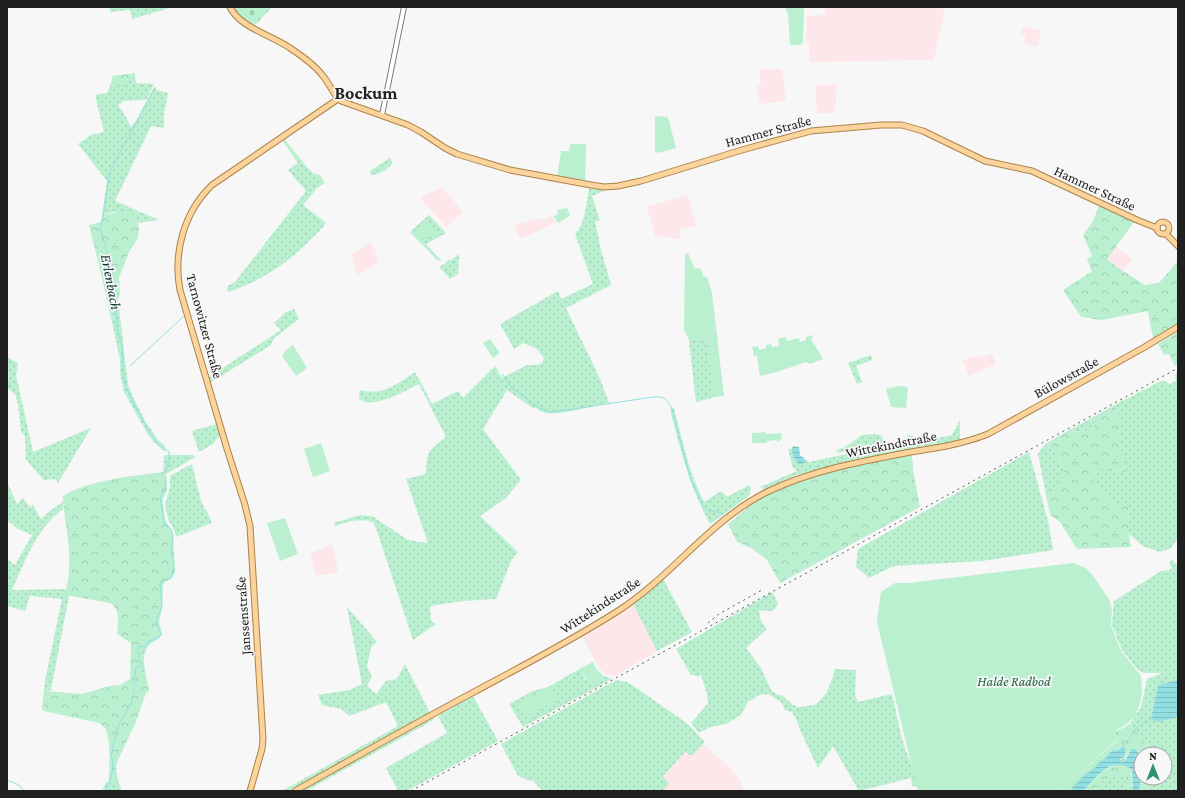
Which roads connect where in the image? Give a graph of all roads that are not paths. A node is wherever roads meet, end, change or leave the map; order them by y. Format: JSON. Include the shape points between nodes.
{"nodes":[{"id":1,"x":230,"y":7,"type":"edge"},
{"id":2,"x":404,"y":7,"type":"edge"},
{"id":3,"x":338,"y":99,"type":"junction"},
{"id":4,"x":382,"y":115,"type":"junction"},
{"id":5,"x":1157,"y":228,"type":"junction"},
{"id":6,"x":1166,"y":234,"type":"junction"},
{"id":7,"x":1178,"y":246,"type":"edge"},
{"id":8,"x":1178,"y":327,"type":"edge"},
{"id":9,"x":225,"y":441,"type":"joint"},
{"id":10,"x":962,"y":442,"type":"joint"},
{"id":11,"x":250,"y":791,"type":"edge"},
{"id":12,"x":294,"y":791,"type":"edge"}],
"edges":[{"from":1,"to":3,"type":"main road","via":[[244,22],[304,59],[322,75]]},
{"from":2,"to":4,"type":"street"},
{"from":3,"to":4,"type":"main road","name":"Hammer Straße","via":[[351,106]]},
{"from":3,"to":9,"type":"main road","name":"Tarnowitzer Straße","via":[[212,185],[190,214],[182,234],[178,262],[180,290]]},
{"from":4,"to":5,"type":"main road","name":"Hammer Straße","via":[[417,129],[457,154],[510,170],[604,186],[641,181],[805,132],[902,125],[923,131],[985,161],[1032,172]]},
{"from":5,"to":6,"type":"main road","via":[[1159,233]]},
{"from":5,"to":6,"type":"main road","via":[[1160,223],[1166,223],[1169,229]]},
{"from":6,"to":7,"type":"main road"},
{"from":8,"to":10,"type":"main road","name":"Bülowstraße","via":[[995,430]]},
{"from":9,"to":11,"type":"main road","name":"Janssenstraße","via":[[250,526],[263,739]]},
{"from":10,"to":12,"type":"main road","name":"Wittekindstraße","via":[[831,469],[795,480],[766,493],[726,518],[646,591],[614,614]]}]}
